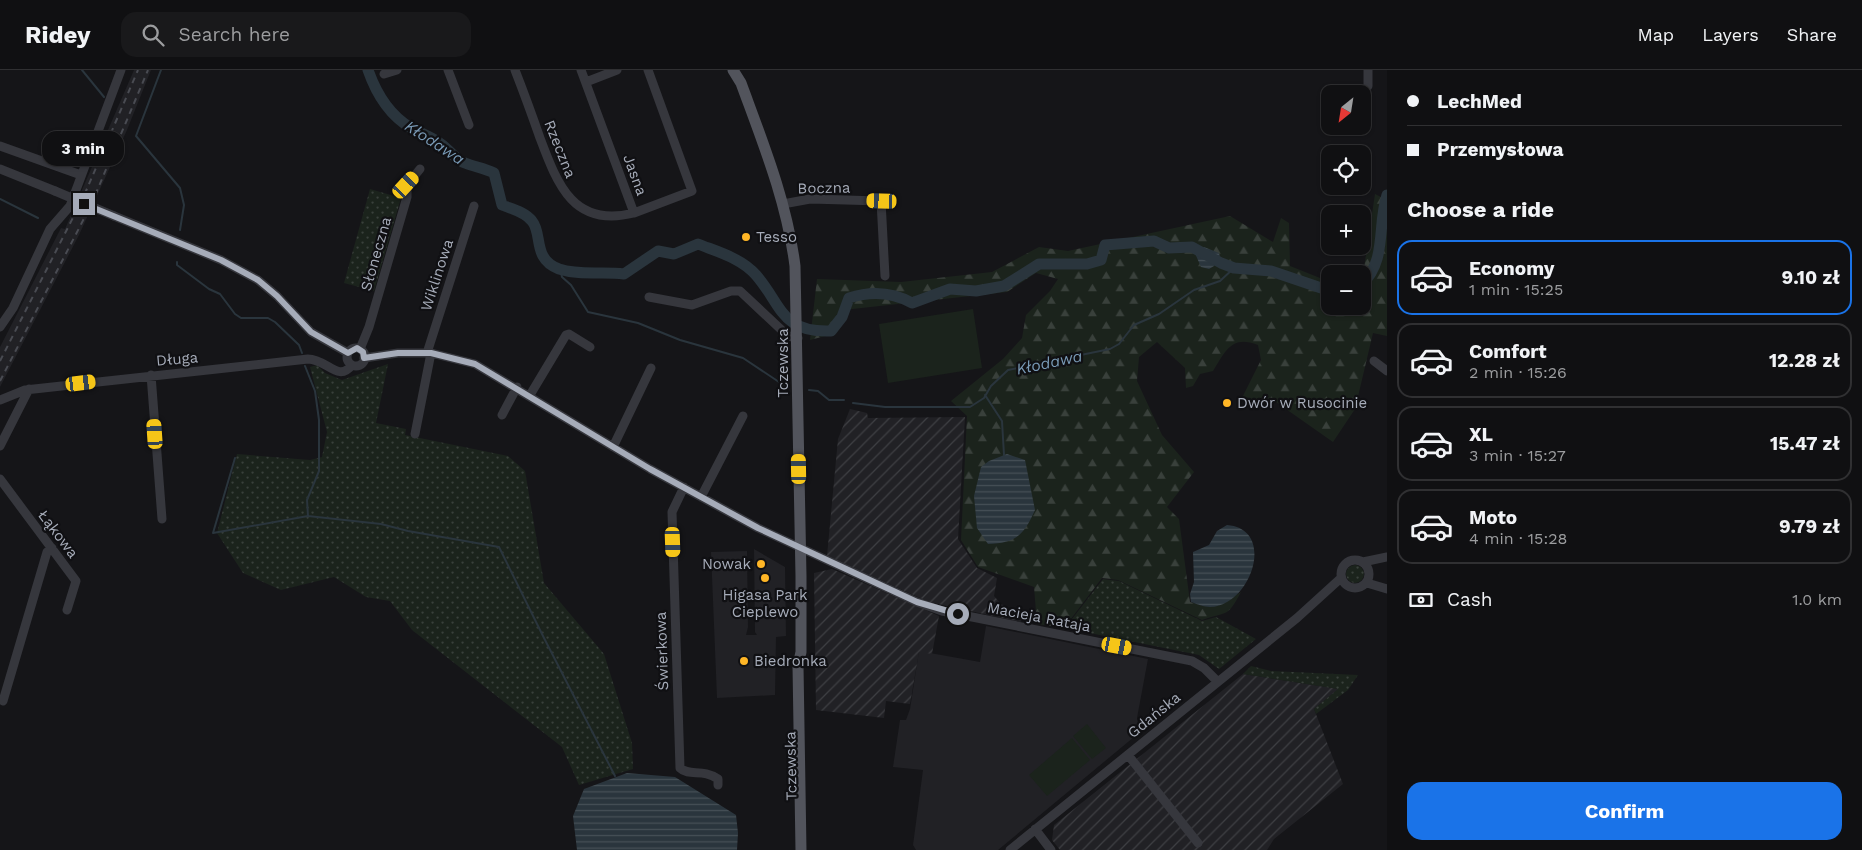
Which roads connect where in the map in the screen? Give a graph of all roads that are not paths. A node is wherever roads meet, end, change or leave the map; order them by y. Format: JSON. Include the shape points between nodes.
{"nodes":[{"id":1,"x":121,"y":70,"type":"edge"},
{"id":2,"x":397,"y":70,"type":"edge"},
{"id":3,"x":448,"y":70,"type":"edge"},
{"id":4,"x":515,"y":70,"type":"edge"},
{"id":5,"x":582,"y":70,"type":"edge"},
{"id":6,"x":617,"y":70,"type":"edge"},
{"id":7,"x":648,"y":70,"type":"edge"},
{"id":8,"x":733,"y":70,"type":"edge"},
{"id":9,"x":739,"y":70,"type":"edge"},
{"id":10,"x":1368,"y":70,"type":"edge"},
{"id":11,"x":384,"y":74,"type":"dead end"},
{"id":12,"x":586,"y":82,"type":"junction"},
{"id":13,"x":741,"y":83,"type":"junction"},
{"id":14,"x":1368,"y":85,"type":"edge"},
{"id":15,"x":469,"y":125,"type":"dead end"},
{"id":16,"x":0,"y":146,"type":"edge"},
{"id":17,"x":0,"y":169,"type":"edge"},
{"id":18,"x":420,"y":170,"type":"dead end"},
{"id":19,"x":80,"y":175,"type":"junction"},
{"id":20,"x":784,"y":204,"type":"junction"},
{"id":21,"x":474,"y":206,"type":"dead end"},
{"id":22,"x":634,"y":213,"type":"junction"},
{"id":23,"x":885,"y":276,"type":"dead end"},
{"id":24,"x":649,"y":297,"type":"dead end"},
{"id":25,"x":0,"y":327,"type":"edge"},
{"id":26,"x":798,"y":335,"type":"junction"},
{"id":27,"x":590,"y":347,"type":"dead end"},
{"id":28,"x":360,"y":349,"type":"junction"},
{"id":29,"x":348,"y":353,"type":"junction"},
{"id":30,"x":429,"y":353,"type":"junction"},
{"id":31,"x":364,"y":358,"type":"junction"},
{"id":32,"x":1374,"y":361,"type":"dead end"},
{"id":33,"x":352,"y":365,"type":"junction"},
{"id":34,"x":651,"y":368,"type":"dead end"},
{"id":35,"x":1387,"y":371,"type":"edge"},
{"id":36,"x":150,"y":376,"type":"junction"},
{"id":37,"x":517,"y":387,"type":"junction"},
{"id":38,"x":29,"y":389,"type":"junction"},
{"id":39,"x":530,"y":395,"type":"junction"},
{"id":40,"x":0,"y":400,"type":"edge"},
{"id":41,"x":502,"y":415,"type":"dead end"},
{"id":42,"x":743,"y":416,"type":"dead end"},
{"id":43,"x":414,"y":434,"type":"dead end"},
{"id":44,"x":0,"y":446,"type":"edge"},
{"id":45,"x":613,"y":447,"type":"junction"},
{"id":46,"x":0,"y":479,"type":"edge"},
{"id":47,"x":684,"y":487,"type":"junction"},
{"id":48,"x":701,"y":497,"type":"junction"},
{"id":49,"x":162,"y":519,"type":"dead end"},
{"id":50,"x":52,"y":548,"type":"junction"},
{"id":51,"x":800,"y":548,"type":"junction"},
{"id":52,"x":1387,"y":557,"type":"edge"},
{"id":53,"x":1387,"y":562,"type":"edge"},
{"id":54,"x":1367,"y":573,"type":"junction"},
{"id":55,"x":1344,"y":582,"type":"junction"},
{"id":56,"x":1387,"y":588,"type":"edge"},
{"id":57,"x":67,"y":610,"type":"dead end"},
{"id":58,"x":801,"y":652,"type":"junction"},
{"id":59,"x":1217,"y":681,"type":"junction"},
{"id":60,"x":3,"y":701,"type":"dead end"},
{"id":61,"x":1128,"y":754,"type":"junction"},
{"id":62,"x":718,"y":785,"type":"dead end"},
{"id":63,"x":1035,"y":829,"type":"junction"},
{"id":64,"x":1198,"y":843,"type":"dead end"},
{"id":65,"x":801,"y":850,"type":"edge"},
{"id":66,"x":807,"y":850,"type":"edge"},
{"id":67,"x":1010,"y":850,"type":"edge"},
{"id":68,"x":1051,"y":850,"type":"edge"}],
"edges":[{"from":1,"to":19,"type":"street"},
{"from":2,"to":11,"type":"street"},
{"from":3,"to":15,"type":"street"},
{"from":4,"to":22,"type":"street","name":"Rzeczna","via":[[554,174],[567,196],[598,216],[617,217]]},
{"from":5,"to":12,"type":"street","name":"Jasna"},
{"from":6,"to":12,"type":"street"},
{"from":7,"to":22,"type":"street","name":"Jasna","via":[[692,191]]},
{"from":8,"to":13,"type":"main road","name":"Tczewska"},
{"from":9,"to":13,"type":"main road","name":"Tczewska"},
{"from":10,"to":14,"type":"street"},
{"from":12,"to":22,"type":"street","name":"Jasna"},
{"from":13,"to":20,"type":"main road","name":"Tczewska"},
{"from":16,"to":19,"type":"street"},
{"from":17,"to":29,"type":"street","bridge":true,"via":[[221,260],[258,280],[311,332]]},
{"from":18,"to":28,"type":"street","name":"Słoneczna","via":[[406,185],[407,197],[370,327]]},
{"from":19,"to":25,"type":"street","via":[[70,206],[50,229],[13,308]]},
{"from":20,"to":23,"type":"street","name":"Boczna","via":[[810,199],[882,201]]},
{"from":20,"to":26,"type":"main road","name":"Tczewska","via":[[796,266]]},
{"from":21,"to":30,"type":"street","name":"Wiklinowa"},
{"from":24,"to":26,"type":"street","via":[[692,305],[731,291],[740,291],[788,336]]},
{"from":26,"to":51,"type":"main road","name":"Tczewska"},
{"from":27,"to":39,"type":"street","via":[[566,335]]},
{"from":28,"to":29,"type":"street","via":[[353,348]]},
{"from":28,"to":31,"type":"street"},
{"from":29,"to":33,"type":"street"},
{"from":30,"to":31,"type":"street","name":"Długa"},
{"from":30,"to":37,"type":"street","name":"Długa","via":[[475,364]]},
{"from":30,"to":43,"type":"street","name":"Wiklinowa"},
{"from":31,"to":33,"type":"street","name":"Długa","via":[[358,365]]},
{"from":32,"to":35,"type":"street"},
{"from":33,"to":36,"type":"street","name":"Długa","via":[[340,372],[320,360],[308,359]]},
{"from":34,"to":45,"type":"street"},
{"from":36,"to":38,"type":"street","name":"Długa"},
{"from":36,"to":49,"type":"street"},
{"from":37,"to":39,"type":"street","name":"Długa"},
{"from":37,"to":41,"type":"street"},
{"from":38,"to":40,"type":"street","name":"Długa"},
{"from":38,"to":44,"type":"street"},
{"from":39,"to":45,"type":"street","name":"Długa"},
{"from":42,"to":48,"type":"street"},
{"from":45,"to":47,"type":"street","name":"Długa"},
{"from":46,"to":50,"type":"street","name":"Łąkowa"},
{"from":47,"to":48,"type":"street","name":"Długa"},
{"from":47,"to":62,"type":"street","name":"Świerkowa","via":[[672,512],[680,768],[684,772],[709,773],[718,779]]},
{"from":48,"to":51,"type":"street","name":"Długa"},
{"from":50,"to":57,"type":"street","name":"Łąkowa","via":[[76,581]]},
{"from":50,"to":60,"type":"street","via":[[47,552]]},
{"from":51,"to":58,"type":"main road","name":"Tczewska"},
{"from":51,"to":59,"type":"street","name":"Macieja Rataja","via":[[935,609],[1192,661]]},
{"from":52,"to":54,"type":"street"},
{"from":53,"to":54,"type":"street"},
{"from":54,"to":55,"type":"street","via":[[1357,589]]},
{"from":54,"to":55,"type":"street","via":[[1356,560],[1348,562],[1343,567]]},
{"from":54,"to":56,"type":"street"},
{"from":55,"to":59,"type":"street","name":"Gdańska"},
{"from":58,"to":65,"type":"main road","name":"Tczewska","via":[[798,666]]},
{"from":58,"to":66,"type":"main road","name":"Tczewska","via":[[804,667]]},
{"from":59,"to":61,"type":"street","name":"Gdańska"},
{"from":61,"to":63,"type":"street","name":"Gdańska"},
{"from":61,"to":64,"type":"street"},
{"from":63,"to":67,"type":"street","name":"Gdańska"},
{"from":63,"to":68,"type":"street"}]}
